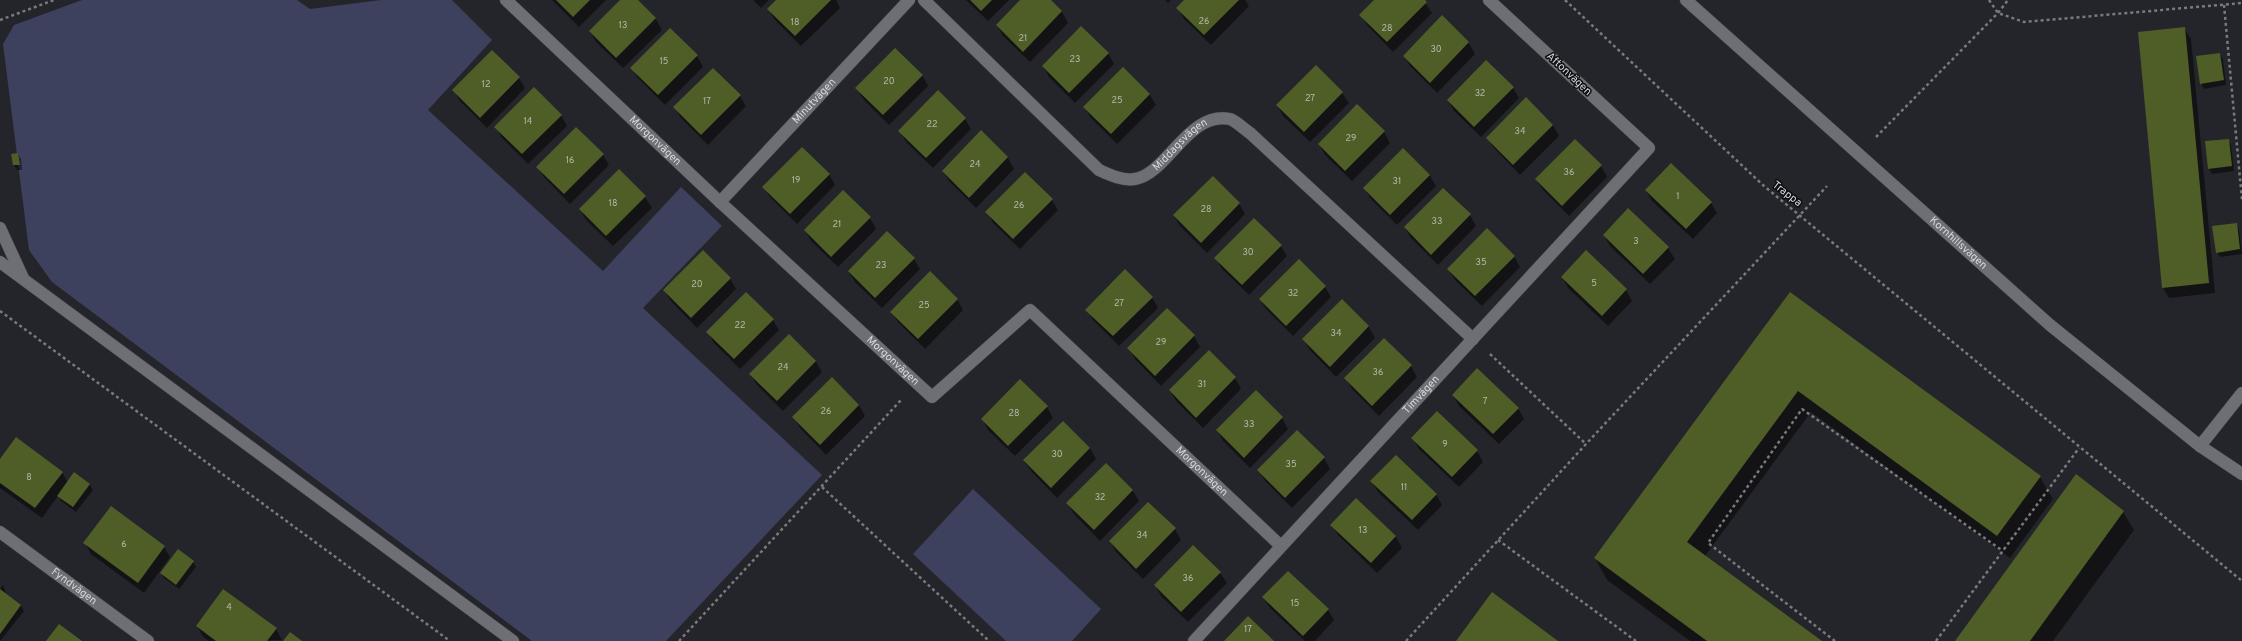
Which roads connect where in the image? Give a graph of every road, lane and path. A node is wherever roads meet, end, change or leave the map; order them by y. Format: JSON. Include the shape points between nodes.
{"nodes":[{"id":1,"x":54,"y":0,"type":"edge"},
{"id":2,"x":506,"y":0,"type":"edge"},
{"id":3,"x":909,"y":0,"type":"edge"},
{"id":4,"x":924,"y":0,"type":"edge"},
{"id":5,"x":1489,"y":0,"type":"edge"},
{"id":6,"x":1565,"y":0,"type":"edge"},
{"id":7,"x":1686,"y":0,"type":"edge"},
{"id":8,"x":1989,"y":0,"type":"edge"},
{"id":9,"x":2008,"y":0,"type":"edge"},
{"id":10,"x":2242,"y":3,"type":"edge"},
{"id":11,"x":2224,"y":5,"type":"junction"},
{"id":12,"x":1998,"y":12,"type":"junction"},
{"id":13,"x":0,"y":20,"type":"edge"},
{"id":14,"x":1876,"y":137,"type":"dead end"},
{"id":15,"x":1649,"y":148,"type":"joint"},
{"id":16,"x":1827,"y":186,"type":"dead end"},
{"id":17,"x":2242,"y":200,"type":"edge"},
{"id":18,"x":720,"y":202,"type":"junction"},
{"id":19,"x":1800,"y":215,"type":"junction"},
{"id":20,"x":0,"y":228,"type":"edge"},
{"id":21,"x":0,"y":262,"type":"edge"},
{"id":22,"x":24,"y":280,"type":"junction"},
{"id":23,"x":0,"y":311,"type":"edge"},
{"id":24,"x":1473,"y":339,"type":"junction"},
{"id":25,"x":916,"y":383,"type":"junction"},
{"id":26,"x":2242,"y":393,"type":"edge"},
{"id":27,"x":1586,"y":444,"type":"junction"},
{"id":28,"x":2200,"y":446,"type":"junction"},
{"id":29,"x":2080,"y":448,"type":"junction"},
{"id":30,"x":2242,"y":474,"type":"edge"},
{"id":31,"x":822,"y":487,"type":"junction"},
{"id":32,"x":0,"y":532,"type":"edge"},
{"id":33,"x":1498,"y":540,"type":"junction"},
{"id":34,"x":1281,"y":546,"type":"junction"},
{"id":35,"x":2003,"y":551,"type":"junction"},
{"id":36,"x":2242,"y":581,"type":"edge"},
{"id":37,"x":148,"y":641,"type":"edge"},
{"id":38,"x":450,"y":641,"type":"edge"},
{"id":39,"x":513,"y":641,"type":"edge"},
{"id":40,"x":679,"y":641,"type":"edge"},
{"id":41,"x":989,"y":641,"type":"edge"},
{"id":42,"x":1194,"y":641,"type":"edge"},
{"id":43,"x":1406,"y":641,"type":"edge"},
{"id":44,"x":1636,"y":641,"type":"edge"},
{"id":45,"x":1835,"y":641,"type":"edge"},
{"id":46,"x":1936,"y":641,"type":"edge"}],
"edges":[{"from":1,"to":13,"type":"path"},
{"from":2,"to":18,"type":"street","name":"Morgonvägen"},
{"from":3,"to":18,"type":"street","name":"Minutvägen"},
{"from":4,"to":24,"type":"street","name":"Middagsvägen","via":[[1099,170],[1118,178],[1135,179],[1153,169],[1198,125],[1216,119],[1230,119],[1250,133]]},
{"from":5,"to":15,"type":"street","name":"Aftonvägen"},
{"from":6,"to":19,"type":"path","name":"Trappa","via":[[1764,186]]},
{"from":7,"to":28,"type":"street","name":"Kornhillsvägen","via":[[2050,325]]},
{"from":8,"to":12,"type":"path"},
{"from":9,"to":12,"type":"path"},
{"from":10,"to":11,"type":"path"},
{"from":11,"to":12,"type":"path","via":[[2024,22]]},
{"from":11,"to":17,"type":"path"},
{"from":12,"to":14,"type":"path"},
{"from":15,"to":24,"type":"street","name":"Timvägen"},
{"from":16,"to":19,"type":"path"},
{"from":18,"to":25,"type":"street","name":"Morgonvägen"},
{"from":19,"to":27,"type":"path"},
{"from":19,"to":29,"type":"path","name":"Trappa"},
{"from":20,"to":22,"type":"street"},
{"from":21,"to":22,"type":"street"},
{"from":22,"to":39,"type":"street"},
{"from":23,"to":38,"type":"path"},
{"from":24,"to":27,"type":"path"},
{"from":24,"to":34,"type":"street","name":"Timvägen"},
{"from":25,"to":31,"type":"path"},
{"from":25,"to":34,"type":"street","name":"Morgonvägen","via":[[932,397],[1030,310]]},
{"from":26,"to":28,"type":"street"},
{"from":27,"to":33,"type":"path"},
{"from":28,"to":30,"type":"street","name":"Kornhillsvägen"},
{"from":29,"to":35,"type":"path"},
{"from":29,"to":36,"type":"path","name":"Trappa"},
{"from":31,"to":40,"type":"path"},
{"from":31,"to":41,"type":"path"},
{"from":32,"to":37,"type":"street","name":"Fyndvägen"},
{"from":33,"to":43,"type":"path"},
{"from":33,"to":44,"type":"path"},
{"from":34,"to":42,"type":"street","name":"Timvägen"},
{"from":35,"to":45,"type":"path","via":[[1802,409],[1708,543]]},
{"from":35,"to":46,"type":"path"}]}
